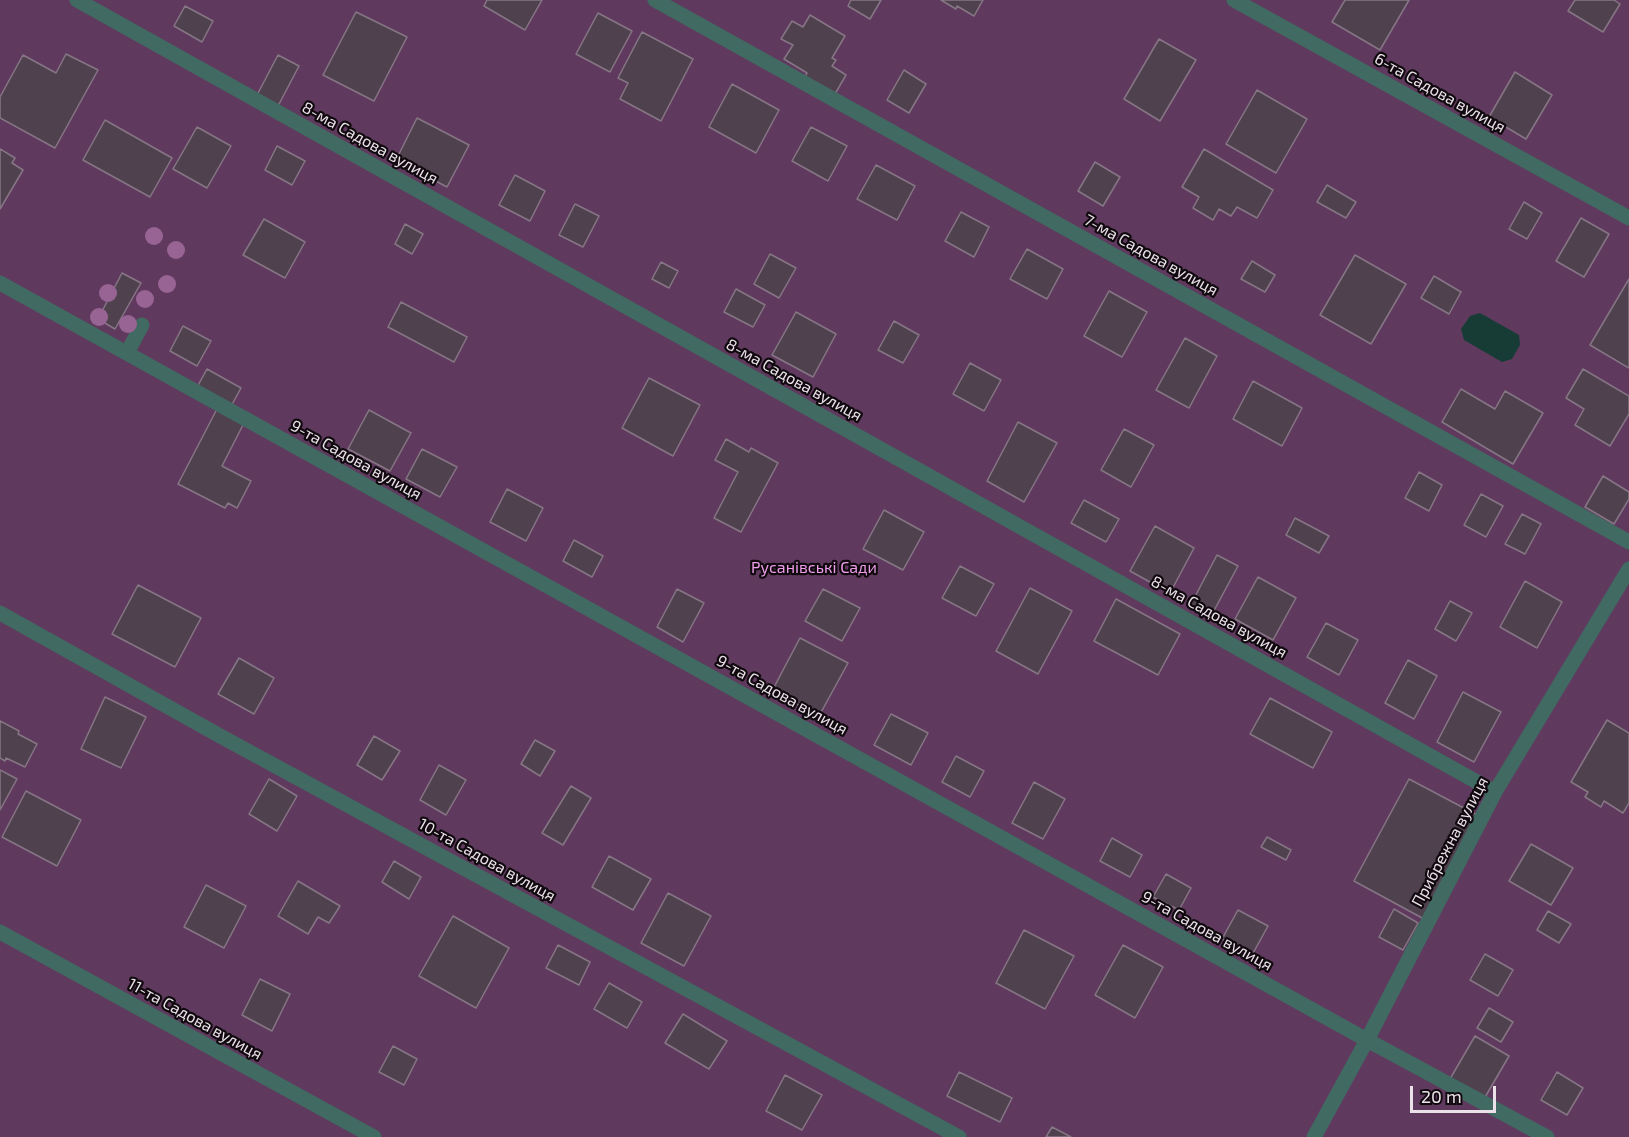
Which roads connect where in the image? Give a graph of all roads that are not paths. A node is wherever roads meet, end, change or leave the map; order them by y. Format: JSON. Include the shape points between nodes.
{"nodes":[{"id":1,"x":77,"y":0,"type":"edge"},
{"id":2,"x":655,"y":0,"type":"edge"},
{"id":3,"x":1234,"y":0,"type":"edge"},
{"id":4,"x":1629,"y":218,"type":"edge"},
{"id":5,"x":0,"y":283,"type":"edge"},
{"id":6,"x":142,"y":325,"type":"dead end"},
{"id":7,"x":127,"y":353,"type":"junction"},
{"id":8,"x":1629,"y":542,"type":"edge"},
{"id":9,"x":1629,"y":569,"type":"edge"},
{"id":10,"x":0,"y":613,"type":"edge"},
{"id":11,"x":1495,"y":792,"type":"junction"},
{"id":12,"x":0,"y":932,"type":"edge"},
{"id":13,"x":1367,"y":1040,"type":"junction"},
{"id":14,"x":374,"y":1137,"type":"edge"},
{"id":15,"x":958,"y":1137,"type":"edge"},
{"id":16,"x":1314,"y":1137,"type":"edge"},
{"id":17,"x":1546,"y":1137,"type":"edge"}],
"edges":[{"from":1,"to":11,"type":"street","name":"8-ма Садова вулиця"},
{"from":2,"to":8,"type":"street","name":"7-ма Садова вулиця"},
{"from":3,"to":4,"type":"street","name":"6-та Садова вулиця"},
{"from":5,"to":7,"type":"street","name":"9-та Садова вулиця"},
{"from":6,"to":7,"type":"street"},
{"from":7,"to":13,"type":"street","name":"9-та Садова вулиця"},
{"from":9,"to":11,"type":"street","name":"Прибрежна вулиця"},
{"from":10,"to":15,"type":"street","name":"10-та Садова вулиця"},
{"from":11,"to":13,"type":"street","name":"Прибрежна вулиця"},
{"from":12,"to":14,"type":"street","name":"11-та Садова вулиця"},
{"from":13,"to":16,"type":"street","name":"Прибрежна вулиця"},
{"from":13,"to":17,"type":"street","name":"9-та Садова вулиця"}]}
